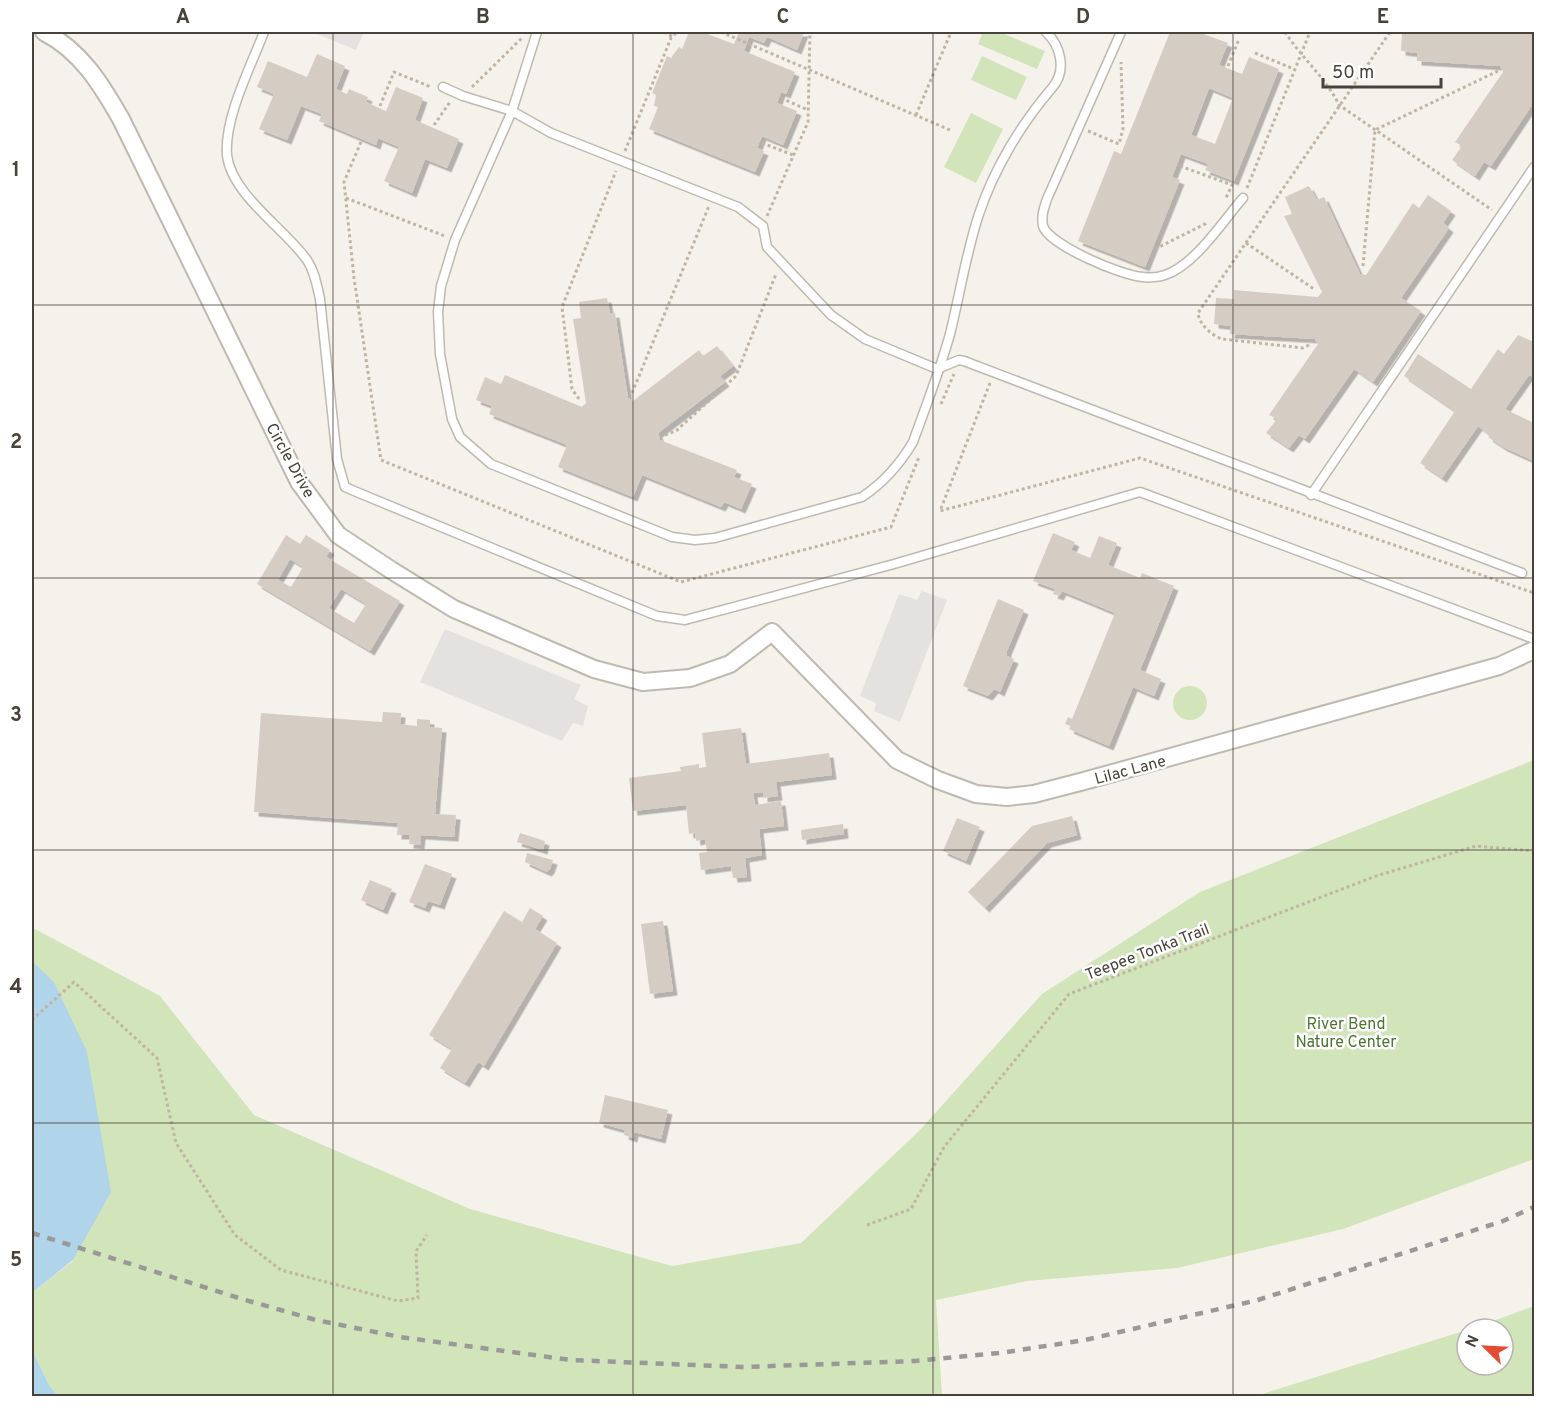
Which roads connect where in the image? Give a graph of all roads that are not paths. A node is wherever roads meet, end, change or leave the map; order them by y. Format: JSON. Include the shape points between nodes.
{"nodes":[{"id":1,"x":44,"y":32,"type":"edge"},
{"id":2,"x":264,"y":32,"type":"edge"},
{"id":3,"x":537,"y":32,"type":"edge"},
{"id":4,"x":1046,"y":32,"type":"edge"},
{"id":5,"x":1120,"y":33,"type":"edge"},
{"id":6,"x":439,"y":88,"type":"road end"},
{"id":7,"x":512,"y":111,"type":"junction"},
{"id":8,"x":1534,"y":167,"type":"edge"},
{"id":9,"x":1243,"y":198,"type":"road end"},
{"id":10,"x":937,"y":369,"type":"junction"},
{"id":11,"x":1311,"y":495,"type":"junction"},
{"id":12,"x":1522,"y":573,"type":"dead end"},
{"id":13,"x":772,"y":632,"type":"joint"},
{"id":14,"x":1534,"y":639,"type":"edge"},
{"id":15,"x":1534,"y":650,"type":"edge"}],
"edges":[{"from":1,"to":13,"type":"street","name":"Circle Drive","via":[[77,56],[98,79],[299,482],[338,535],[454,609],[594,669],[644,682],[690,678],[730,664]]},
{"from":2,"to":14,"type":"lane","via":[[233,114],[227,155],[243,189],[300,252],[315,276],[336,459],[345,487],[657,616],[685,620],[1140,492]]},
{"from":3,"to":7,"type":"lane"},
{"from":4,"to":10,"type":"lane","via":[[1060,52],[1058,77],[1003,160],[983,203]]},
{"from":5,"to":9,"type":"lane","via":[[1042,212],[1044,227],[1055,242],[1142,277],[1166,275],[1194,257]]},
{"from":6,"to":7,"type":"lane"},
{"from":7,"to":10,"type":"lane","via":[[551,133],[738,207],[763,226],[767,246],[831,315],[865,339]]},
{"from":7,"to":10,"type":"lane","via":[[455,240],[441,286],[438,312],[447,398],[460,437],[491,464],[672,537],[715,537],[862,497],[890,473],[913,442]]},
{"from":8,"to":11,"type":"lane"},
{"from":10,"to":11,"type":"lane","via":[[959,360]]},
{"from":11,"to":12,"type":"lane"},
{"from":13,"to":15,"type":"street","name":"Lilac Lane","via":[[897,759],[976,794],[1007,797],[1084,781],[1499,666]]}]}
